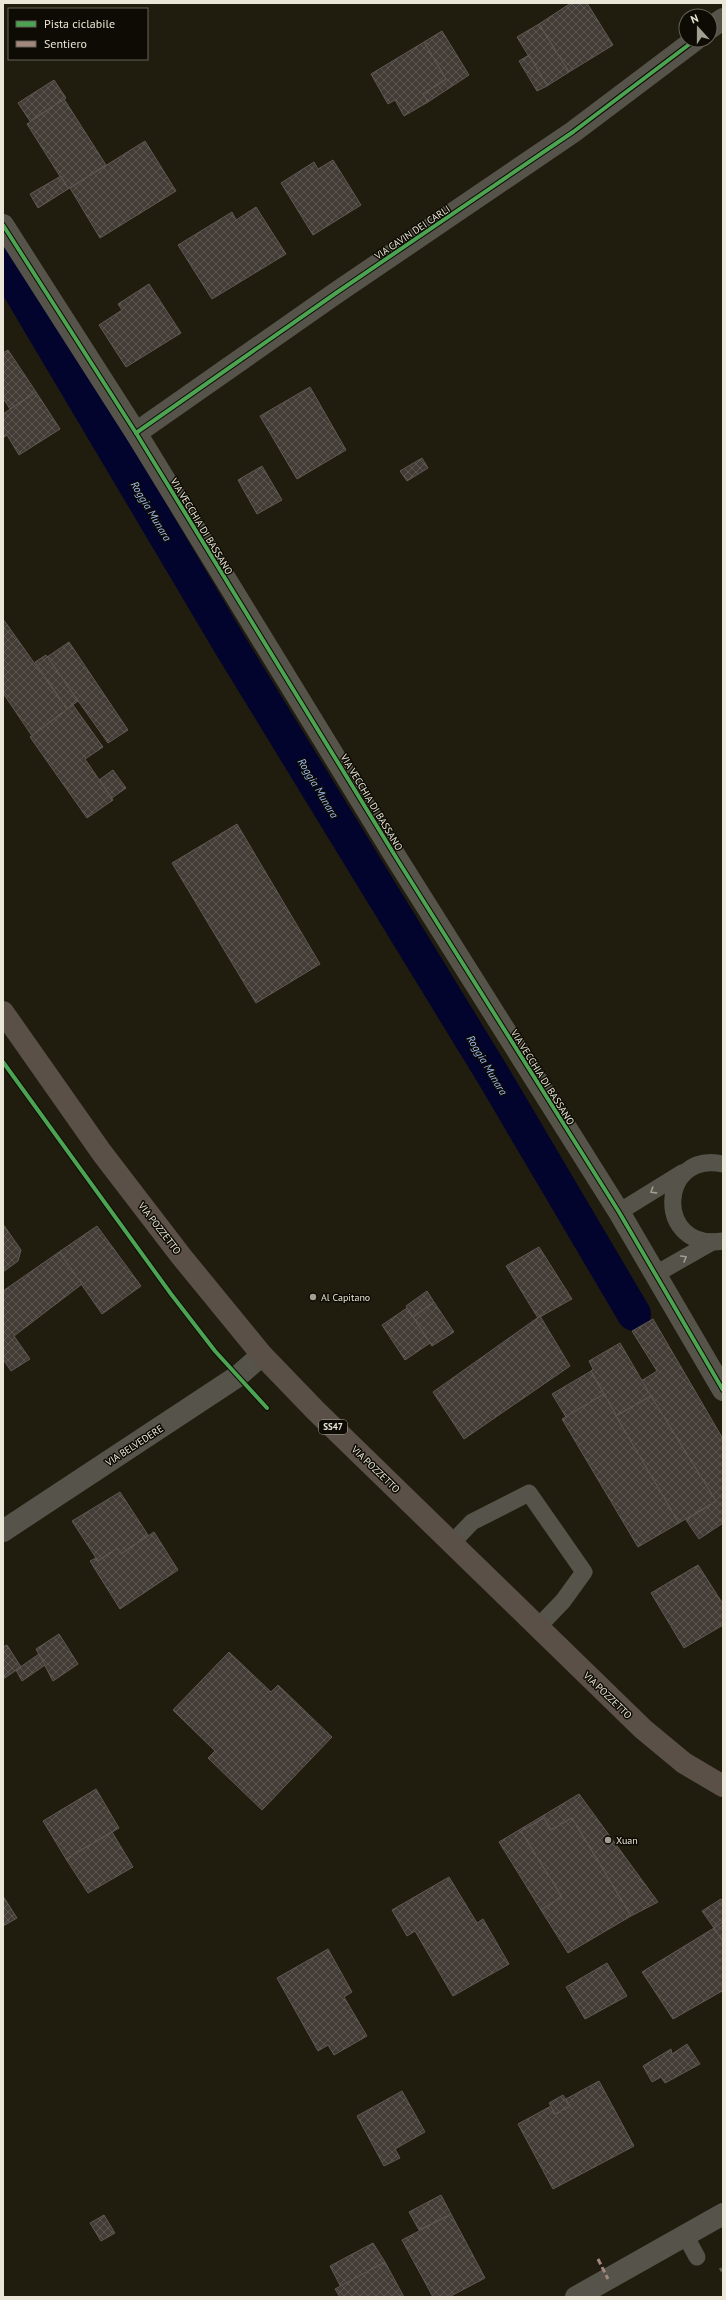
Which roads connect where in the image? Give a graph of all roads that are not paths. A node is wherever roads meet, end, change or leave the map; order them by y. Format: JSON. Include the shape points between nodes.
{"nodes":[{"id":1,"x":684,"y":48,"type":"edge"},
{"id":2,"x":3,"y":225,"type":"edge"},
{"id":3,"x":136,"y":433,"type":"junction"},
{"id":4,"x":3,"y":1012,"type":"edge"},
{"id":5,"x":723,"y":1164,"type":"edge"},
{"id":6,"x":686,"y":1171,"type":"junction"},
{"id":7,"x":619,"y":1212,"type":"junction"},
{"id":8,"x":718,"y":1241,"type":"edge"},
{"id":9,"x":656,"y":1274,"type":"junction"},
{"id":10,"x":262,"y":1355,"type":"junction"},
{"id":11,"x":723,"y":1390,"type":"edge"},
{"id":12,"x":3,"y":1531,"type":"edge"},
{"id":13,"x":453,"y":1542,"type":"junction"},
{"id":14,"x":538,"y":1627,"type":"junction"},
{"id":15,"x":723,"y":1786,"type":"edge"},
{"id":16,"x":723,"y":2214,"type":"edge"},
{"id":17,"x":685,"y":2235,"type":"junction"},
{"id":18,"x":697,"y":2257,"type":"dead end"},
{"id":19,"x":576,"y":2297,"type":"edge"}],
"edges":[{"from":1,"to":3,"type":"street","name":"VIA CAVIN DEI CARLI","via":[[573,132]]},
{"from":2,"to":3,"type":"street","name":"VIA VECCHIA DI BASSANO"},
{"from":3,"to":7,"type":"street","name":"VIA VECCHIA DI BASSANO","via":[[397,859]]},
{"from":4,"to":10,"type":"main road","name":"VIA POZZETTO","number":"SS47","via":[[102,1153],[181,1256]]},
{"from":5,"to":6,"type":"lane","via":[[698,1164]]},
{"from":6,"to":7,"type":"lane","one_way":true},
{"from":6,"to":8,"type":"lane","via":[[676,1184],[672,1200],[674,1216],[682,1230],[696,1239]]},
{"from":7,"to":9,"type":"street","name":"VIA VECCHIA DI BASSANO"},
{"from":9,"to":8,"type":"lane","one_way":true},
{"from":9,"to":11,"type":"street","name":"VIA VECCHIA DI BASSANO"},
{"from":10,"to":12,"type":"street","name":"VIA BELVEDERE","via":[[238,1376]]},
{"from":10,"to":13,"type":"main road","name":"VIA POZZETTO","number":"SS47","via":[[316,1411]]},
{"from":13,"to":14,"type":"main road","name":"VIA POZZETTO","number":"SS47"},
{"from":13,"to":14,"type":"lane","via":[[472,1522],[529,1493],[584,1572],[563,1601]]},
{"from":14,"to":15,"type":"main road","name":"VIA POZZETTO","number":"SS47","via":[[644,1729],[684,1763]]},
{"from":16,"to":17,"type":"street"},
{"from":17,"to":18,"type":"lane"},
{"from":17,"to":19,"type":"street"}]}
